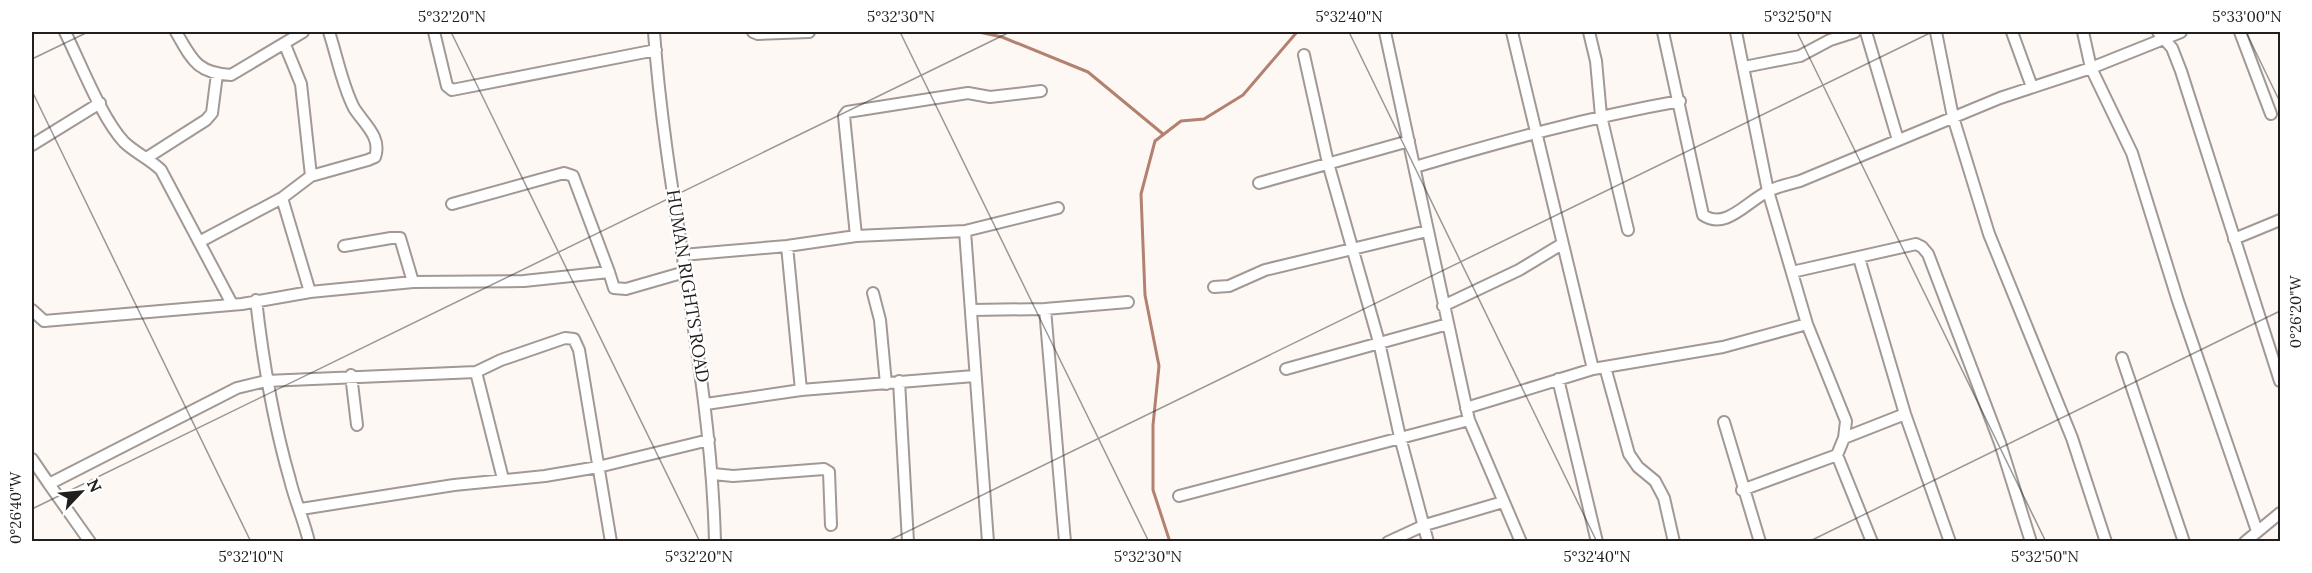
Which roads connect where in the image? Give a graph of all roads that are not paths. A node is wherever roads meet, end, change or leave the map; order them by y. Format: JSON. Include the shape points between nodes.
{"nodes":[{"id":1,"x":65,"y":32,"type":"edge"},
{"id":2,"x":176,"y":32,"type":"edge"},
{"id":3,"x":303,"y":32,"type":"edge"},
{"id":4,"x":329,"y":32,"type":"edge"},
{"id":5,"x":434,"y":32,"type":"edge"},
{"id":6,"x":654,"y":32,"type":"edge"},
{"id":7,"x":753,"y":32,"type":"edge"},
{"id":8,"x":809,"y":32,"type":"edge"},
{"id":9,"x":1385,"y":32,"type":"edge"},
{"id":10,"x":1512,"y":32,"type":"edge"},
{"id":11,"x":1589,"y":32,"type":"edge"},
{"id":12,"x":1663,"y":32,"type":"edge"},
{"id":13,"x":1736,"y":32,"type":"edge"},
{"id":14,"x":1855,"y":32,"type":"edge"},
{"id":15,"x":1866,"y":32,"type":"edge"},
{"id":16,"x":1936,"y":32,"type":"edge"},
{"id":17,"x":2012,"y":32,"type":"edge"},
{"id":18,"x":2083,"y":32,"type":"edge"},
{"id":19,"x":2181,"y":32,"type":"edge"},
{"id":20,"x":2240,"y":32,"type":"edge"},
{"id":21,"x":2161,"y":35,"type":"edge"},
{"id":22,"x":285,"y":45,"type":"junction"},
{"id":23,"x":656,"y":50,"type":"junction"},
{"id":24,"x":1304,"y":55,"type":"dead end"},
{"id":25,"x":1744,"y":67,"type":"junction"},
{"id":26,"x":2091,"y":68,"type":"junction"},
{"id":27,"x":217,"y":74,"type":"junction"},
{"id":28,"x":2032,"y":87,"type":"junction"},
{"id":29,"x":1041,"y":91,"type":"dead end"},
{"id":30,"x":1680,"y":101,"type":"junction"},
{"id":31,"x":100,"y":103,"type":"junction"},
{"id":32,"x":2271,"y":114,"type":"dead end"},
{"id":33,"x":1601,"y":116,"type":"junction"},
{"id":34,"x":1953,"y":117,"type":"junction"},
{"id":35,"x":1536,"y":133,"type":"junction"},
{"id":36,"x":1898,"y":140,"type":"junction"},
{"id":37,"x":1409,"y":141,"type":"junction"},
{"id":38,"x":32,"y":145,"type":"edge"},
{"id":39,"x":148,"y":157,"type":"junction"},
{"id":40,"x":1328,"y":163,"type":"junction"},
{"id":41,"x":1415,"y":167,"type":"junction"},
{"id":42,"x":311,"y":176,"type":"junction"},
{"id":43,"x":1259,"y":183,"type":"dead end"},
{"id":44,"x":1768,"y":191,"type":"junction"},
{"id":45,"x":282,"y":198,"type":"junction"},
{"id":46,"x":452,"y":204,"type":"dead end"},
{"id":47,"x":1058,"y":208,"type":"dead end"},
{"id":48,"x":2280,"y":220,"type":"edge"},
{"id":49,"x":1628,"y":230,"type":"dead end"},
{"id":50,"x":964,"y":231,"type":"junction"},
{"id":51,"x":1427,"y":231,"type":"junction"},
{"id":52,"x":856,"y":236,"type":"junction"},
{"id":53,"x":2234,"y":239,"type":"junction"},
{"id":54,"x":199,"y":242,"type":"junction"},
{"id":55,"x":1562,"y":244,"type":"junction"},
{"id":56,"x":344,"y":246,"type":"dead end"},
{"id":57,"x":787,"y":246,"type":"junction"},
{"id":58,"x":1351,"y":248,"type":"junction"},
{"id":59,"x":682,"y":255,"type":"junction"},
{"id":60,"x":1859,"y":258,"type":"junction"},
{"id":61,"x":609,"y":272,"type":"junction"},
{"id":62,"x":685,"y":272,"type":"junction"},
{"id":63,"x":1792,"y":272,"type":"junction"},
{"id":64,"x":413,"y":282,"type":"junction"},
{"id":65,"x":1214,"y":287,"type":"dead end"},
{"id":66,"x":310,"y":292,"type":"junction"},
{"id":67,"x":873,"y":293,"type":"dead end"},
{"id":68,"x":256,"y":300,"type":"junction"},
{"id":69,"x":1128,"y":302,"type":"dead end"},
{"id":70,"x":232,"y":304,"type":"junction"},
{"id":71,"x":1443,"y":306,"type":"junction"},
{"id":72,"x":1045,"y":309,"type":"junction"},
{"id":73,"x":32,"y":310,"type":"edge"},
{"id":74,"x":970,"y":310,"type":"junction"},
{"id":75,"x":1448,"y":324,"type":"junction"},
{"id":76,"x":1807,"y":324,"type":"junction"},
{"id":77,"x":1378,"y":342,"type":"junction"},
{"id":78,"x":2122,"y":358,"type":"dead end"},
{"id":79,"x":1605,"y":366,"type":"junction"},
{"id":80,"x":1286,"y":369,"type":"dead end"},
{"id":81,"x":1593,"y":369,"type":"junction"},
{"id":82,"x":476,"y":372,"type":"junction"},
{"id":83,"x":351,"y":375,"type":"junction"},
{"id":84,"x":974,"y":376,"type":"junction"},
{"id":85,"x":1558,"y":379,"type":"junction"},
{"id":86,"x":266,"y":381,"type":"junction"},
{"id":87,"x":899,"y":381,"type":"junction"},
{"id":88,"x":2280,"y":381,"type":"edge"},
{"id":89,"x":886,"y":384,"type":"junction"},
{"id":90,"x":801,"y":390,"type":"junction"},
{"id":91,"x":706,"y":404,"type":"junction"},
{"id":92,"x":1466,"y":408,"type":"junction"},
{"id":93,"x":1905,"y":414,"type":"junction"},
{"id":94,"x":1469,"y":420,"type":"junction"},
{"id":95,"x":1724,"y":422,"type":"dead end"},
{"id":96,"x":357,"y":425,"type":"dead end"},
{"id":97,"x":1400,"y":436,"type":"junction"},
{"id":98,"x":1844,"y":438,"type":"junction"},
{"id":99,"x":709,"y":440,"type":"junction"},
{"id":100,"x":1837,"y":455,"type":"junction"},
{"id":101,"x":32,"y":459,"type":"edge"},
{"id":102,"x":598,"y":467,"type":"junction"},
{"id":103,"x":713,"y":474,"type":"junction"},
{"id":104,"x":504,"y":479,"type":"junction"},
{"id":105,"x":50,"y":484,"type":"junction"},
{"id":106,"x":1742,"y":490,"type":"junction"},
{"id":107,"x":1179,"y":496,"type":"dead end"},
{"id":108,"x":1503,"y":502,"type":"junction"},
{"id":109,"x":301,"y":509,"type":"junction"},
{"id":110,"x":2280,"y":513,"type":"edge"},
{"id":111,"x":831,"y":525,"type":"dead end"},
{"id":112,"x":1425,"y":525,"type":"junction"},
{"id":113,"x":2257,"y":531,"type":"junction"},
{"id":114,"x":1758,"y":541,"type":"edge"},
{"id":115,"x":90,"y":542,"type":"edge"},
{"id":116,"x":309,"y":542,"type":"edge"},
{"id":117,"x":611,"y":542,"type":"edge"},
{"id":118,"x":715,"y":542,"type":"edge"},
{"id":119,"x":908,"y":542,"type":"edge"},
{"id":120,"x":988,"y":542,"type":"edge"},
{"id":121,"x":1065,"y":542,"type":"edge"},
{"id":122,"x":1388,"y":542,"type":"edge"},
{"id":123,"x":1428,"y":542,"type":"edge"},
{"id":124,"x":1521,"y":542,"type":"edge"},
{"id":125,"x":1597,"y":542,"type":"edge"},
{"id":126,"x":1674,"y":542,"type":"edge"},
{"id":127,"x":1872,"y":542,"type":"edge"},
{"id":128,"x":1950,"y":542,"type":"edge"},
{"id":129,"x":2031,"y":542,"type":"edge"},
{"id":130,"x":2106,"y":542,"type":"edge"},
{"id":131,"x":2184,"y":542,"type":"edge"},
{"id":132,"x":2244,"y":542,"type":"edge"}],
"edges":[{"from":1,"to":31,"type":"street"},
{"from":2,"to":27,"type":"street","via":[[194,64]]},
{"from":3,"to":22,"type":"street"},
{"from":4,"to":42,"type":"street","via":[[349,99],[367,123],[378,149],[375,157],[368,160]]},
{"from":5,"to":23,"type":"street","via":[[447,86],[452,90]]},
{"from":6,"to":23,"type":"street","name":"HUMAN RIGHTS ROAD"},
{"from":7,"to":8,"type":"street"},
{"from":9,"to":37,"type":"street"},
{"from":10,"to":35,"type":"street"},
{"from":11,"to":33,"type":"street"},
{"from":12,"to":30,"type":"street"},
{"from":13,"to":25,"type":"street"},
{"from":14,"to":25,"type":"street","via":[[1800,56]]},
{"from":15,"to":36,"type":"street"},
{"from":16,"to":34,"type":"street"},
{"from":17,"to":28,"type":"street"},
{"from":18,"to":26,"type":"street"},
{"from":19,"to":21,"type":"street"},
{"from":20,"to":32,"type":"street"},
{"from":21,"to":26,"type":"street"},
{"from":21,"to":53,"type":"street","via":[[2172,48],[2181,71]]},
{"from":22,"to":27,"type":"street","via":[[231,75]]},
{"from":22,"to":42,"type":"street","via":[[301,84]]},
{"from":23,"to":59,"type":"street","name":"HUMAN RIGHTS ROAD"},
{"from":24,"to":40,"type":"street"},
{"from":25,"to":44,"type":"street"},
{"from":26,"to":28,"type":"street"},
{"from":26,"to":113,"type":"street","via":[[2132,153],[2189,335]]},
{"from":27,"to":39,"type":"street","via":[[212,113]]},
{"from":28,"to":34,"type":"street"},
{"from":29,"to":52,"type":"street","via":[[990,97],[968,93],[847,112],[844,116]]},
{"from":30,"to":33,"type":"street"},
{"from":30,"to":44,"type":"street","via":[[1703,215],[1711,220],[1724,220]]},
{"from":31,"to":38,"type":"street"},
{"from":31,"to":39,"type":"street","via":[[124,142]]},
{"from":33,"to":35,"type":"street"},
{"from":33,"to":49,"type":"street"},
{"from":34,"to":36,"type":"street"},
{"from":34,"to":130,"type":"street","via":[[1989,234],[2072,438]]},
{"from":35,"to":41,"type":"street"},
{"from":35,"to":55,"type":"street"},
{"from":36,"to":44,"type":"street"},
{"from":37,"to":40,"type":"street"},
{"from":37,"to":41,"type":"street"},
{"from":39,"to":54,"type":"street","via":[[161,170]]},
{"from":40,"to":43,"type":"street"},
{"from":40,"to":58,"type":"street"},
{"from":41,"to":51,"type":"street"},
{"from":42,"to":45,"type":"street"},
{"from":44,"to":63,"type":"street"},
{"from":45,"to":54,"type":"street"},
{"from":45,"to":66,"type":"street"},
{"from":46,"to":61,"type":"street","via":[[564,173],[573,176]]},
{"from":47,"to":50,"type":"street"},
{"from":48,"to":53,"type":"street"},
{"from":50,"to":52,"type":"street"},
{"from":50,"to":74,"type":"street"},
{"from":51,"to":58,"type":"street"},
{"from":51,"to":71,"type":"street"},
{"from":52,"to":57,"type":"street"},
{"from":53,"to":88,"type":"street"},
{"from":54,"to":70,"type":"street"},
{"from":55,"to":71,"type":"street","via":[[1519,270]]},
{"from":55,"to":81,"type":"street"},
{"from":56,"to":64,"type":"street","via":[[400,238]]},
{"from":57,"to":59,"type":"street"},
{"from":57,"to":90,"type":"street"},
{"from":58,"to":65,"type":"street","via":[[1265,270],[1229,286]]},
{"from":58,"to":77,"type":"street"},
{"from":59,"to":62,"type":"street","name":"HUMAN RIGHTS ROAD"},
{"from":60,"to":63,"type":"street"},
{"from":60,"to":93,"type":"street"},
{"from":60,"to":129,"type":"street","via":[[1916,244],[1928,254],[2000,443]]},
{"from":61,"to":62,"type":"street","via":[[614,288],[626,289]]},
{"from":61,"to":64,"type":"street","via":[[524,280]]},
{"from":62,"to":91,"type":"street","name":"HUMAN RIGHTS ROAD"},
{"from":63,"to":76,"type":"street"},
{"from":64,"to":66,"type":"street"},
{"from":66,"to":68,"type":"street"},
{"from":67,"to":89,"type":"street","via":[[880,320]]},
{"from":68,"to":70,"type":"street"},
{"from":68,"to":86,"type":"street"},
{"from":69,"to":72,"type":"street"},
{"from":70,"to":73,"type":"street","via":[[44,321]]},
{"from":71,"to":75,"type":"street"},
{"from":72,"to":74,"type":"street"},
{"from":72,"to":121,"type":"street"},
{"from":74,"to":84,"type":"street"},
{"from":75,"to":77,"type":"street"},
{"from":75,"to":92,"type":"street"},
{"from":76,"to":79,"type":"street","via":[[1723,347]]},
{"from":76,"to":98,"type":"street","via":[[1846,421]]},
{"from":77,"to":80,"type":"street"},
{"from":77,"to":97,"type":"street"},
{"from":78,"to":131,"type":"street"},
{"from":79,"to":81,"type":"street"},
{"from":79,"to":126,"type":"street","via":[[1629,454],[1664,498]]},
{"from":81,"to":85,"type":"street"},
{"from":82,"to":83,"type":"street"},
{"from":82,"to":102,"type":"street","via":[[565,338],[574,339]]},
{"from":82,"to":104,"type":"street"},
{"from":83,"to":86,"type":"street"},
{"from":83,"to":96,"type":"street"},
{"from":84,"to":87,"type":"street"},
{"from":84,"to":120,"type":"street"},
{"from":85,"to":92,"type":"street"},
{"from":85,"to":125,"type":"street"},
{"from":86,"to":105,"type":"street","via":[[237,388]]},
{"from":86,"to":109,"type":"street","via":[[290,483]]},
{"from":87,"to":89,"type":"street"},
{"from":87,"to":119,"type":"street"},
{"from":89,"to":90,"type":"street"},
{"from":90,"to":91,"type":"street"},
{"from":91,"to":99,"type":"street","name":"HUMAN RIGHTS ROAD"},
{"from":92,"to":94,"type":"street"},
{"from":93,"to":98,"type":"street"},
{"from":93,"to":128,"type":"street"},
{"from":94,"to":97,"type":"street"},
{"from":94,"to":108,"type":"street"},
{"from":95,"to":106,"type":"street"},
{"from":97,"to":107,"type":"street"},
{"from":97,"to":112,"type":"street"},
{"from":98,"to":100,"type":"street"},
{"from":99,"to":102,"type":"street"},
{"from":99,"to":103,"type":"street","name":"HUMAN RIGHTS ROAD"},
{"from":100,"to":106,"type":"street"},
{"from":100,"to":127,"type":"street"},
{"from":101,"to":105,"type":"street"},
{"from":102,"to":104,"type":"street"},
{"from":102,"to":117,"type":"street"},
{"from":103,"to":111,"type":"street","via":[[824,469],[829,472]]},
{"from":103,"to":118,"type":"street","name":"HUMAN RIGHTS ROAD"},
{"from":104,"to":109,"type":"street"},
{"from":105,"to":115,"type":"street"},
{"from":106,"to":114,"type":"street"},
{"from":108,"to":112,"type":"street"},
{"from":108,"to":124,"type":"street"},
{"from":109,"to":116,"type":"street"},
{"from":110,"to":113,"type":"street"},
{"from":112,"to":122,"type":"street"},
{"from":112,"to":123,"type":"street"},
{"from":113,"to":132,"type":"street"}]}
